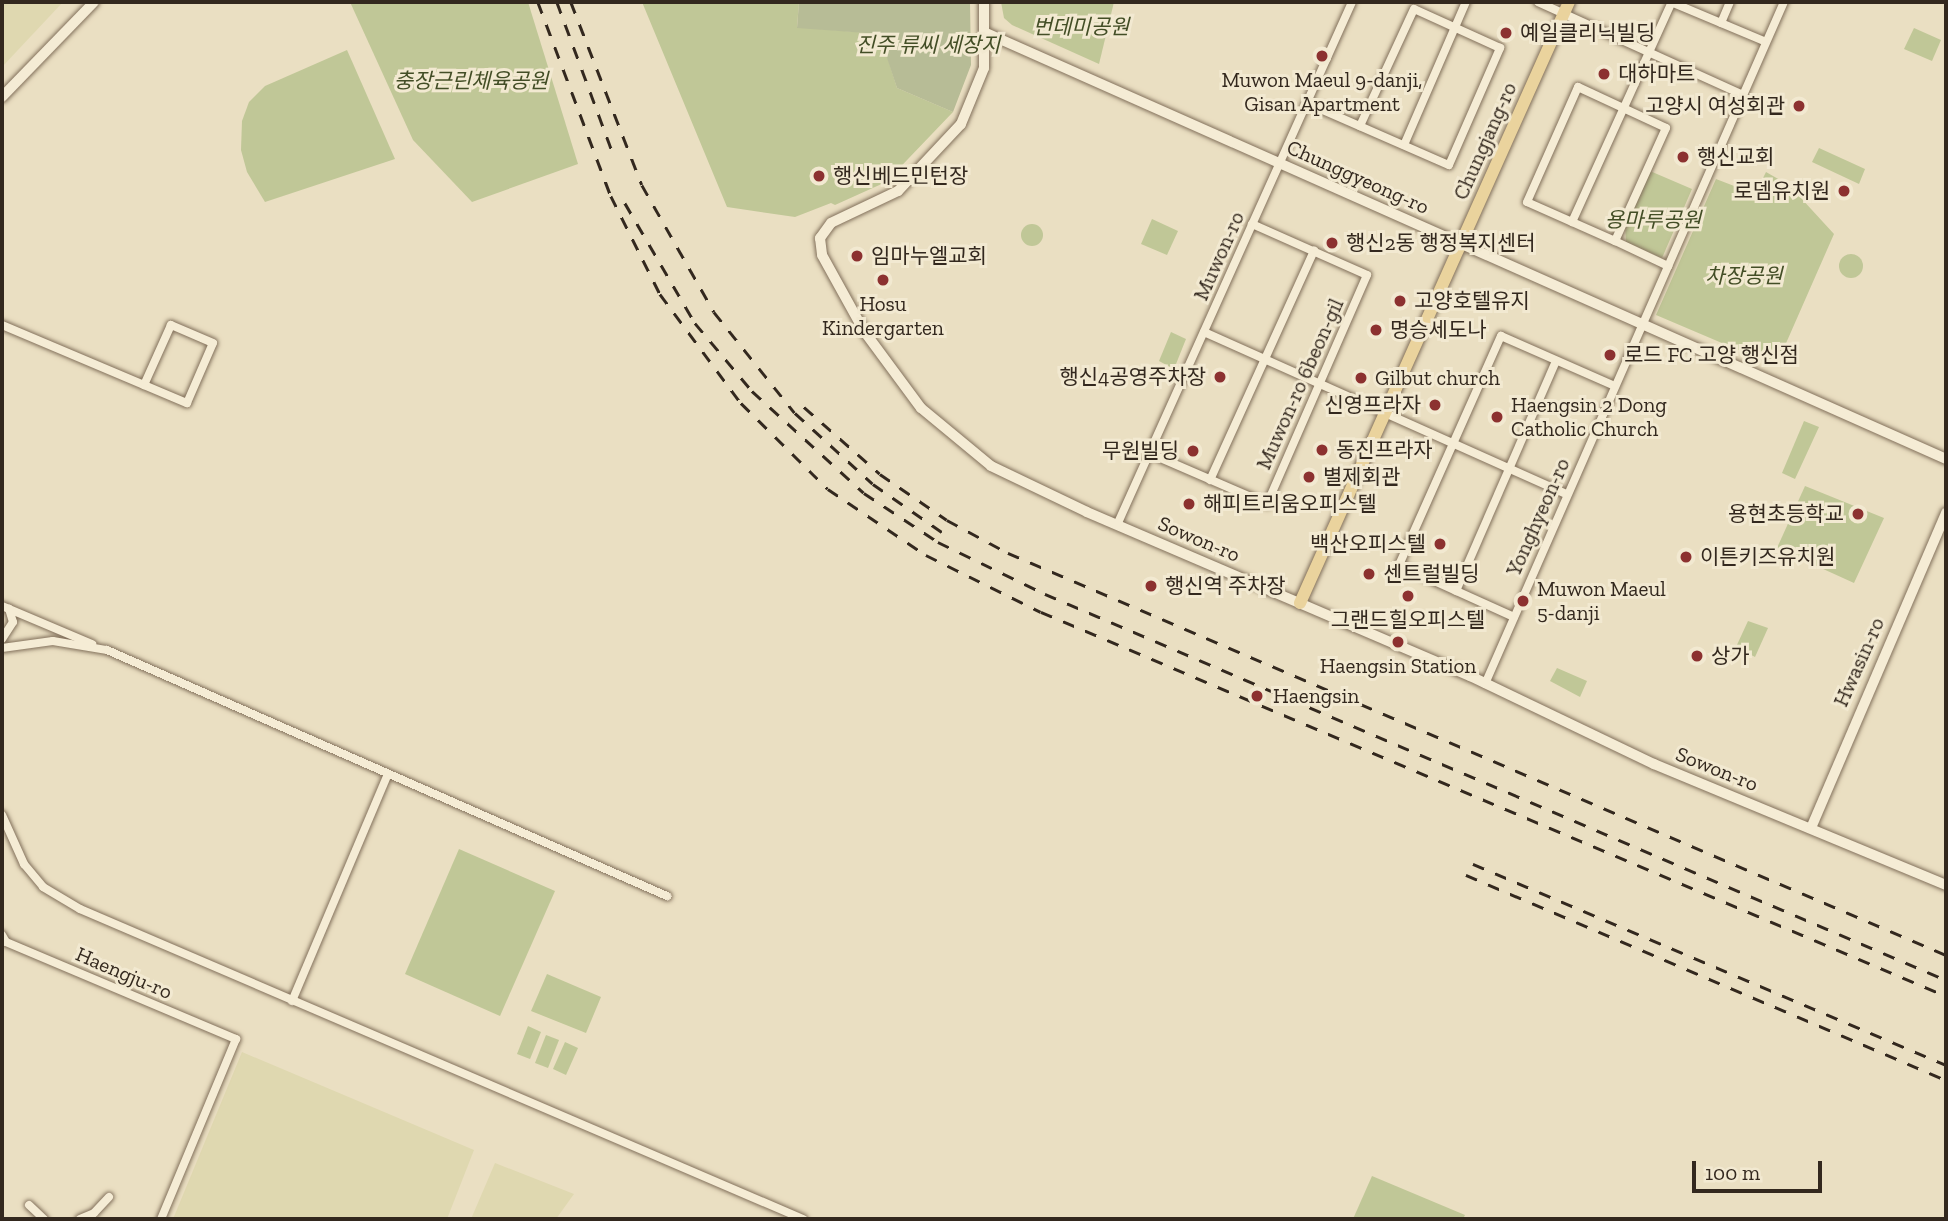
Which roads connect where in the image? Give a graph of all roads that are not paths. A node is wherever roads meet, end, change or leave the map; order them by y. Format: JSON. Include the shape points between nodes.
{"nodes":[{"id":1,"x":94,"y":2,"type":"edge"},
{"id":2,"x":984,"y":2,"type":"edge"},
{"id":3,"x":1352,"y":2,"type":"edge"},
{"id":4,"x":1466,"y":2,"type":"edge"},
{"id":5,"x":1538,"y":2,"type":"edge"},
{"id":6,"x":1672,"y":2,"type":"edge"},
{"id":7,"x":1730,"y":2,"type":"edge"},
{"id":8,"x":1784,"y":2,"type":"edge"},
{"id":9,"x":1566,"y":8,"type":"edge"},
{"id":10,"x":1721,"y":23,"type":"junction"},
{"id":11,"x":1454,"y":27,"type":"junction"},
{"id":12,"x":984,"y":32,"type":"junction"},
{"id":13,"x":1766,"y":43,"type":"junction"},
{"id":14,"x":1648,"y":52,"type":"junction"},
{"id":15,"x":1743,"y":95,"type":"junction"},
{"id":16,"x":2,"y":97,"type":"edge"},
{"id":17,"x":1307,"y":103,"type":"junction"},
{"id":18,"x":1623,"y":107,"type":"junction"},
{"id":19,"x":1360,"y":126,"type":"junction"},
{"id":20,"x":1404,"y":145,"type":"junction"},
{"id":21,"x":1281,"y":164,"type":"junction"},
{"id":22,"x":1572,"y":222,"type":"junction"},
{"id":23,"x":1252,"y":224,"type":"junction"},
{"id":24,"x":1615,"y":241,"type":"junction"},
{"id":25,"x":1461,"y":245,"type":"junction"},
{"id":26,"x":1314,"y":251,"type":"junction"},
{"id":27,"x":1668,"y":266,"type":"junction"},
{"id":28,"x":2,"y":325,"type":"edge"},
{"id":29,"x":1642,"y":325,"type":"junction"},
{"id":30,"x":1204,"y":332,"type":"junction"},
{"id":31,"x":1264,"y":359,"type":"junction"},
{"id":32,"x":1556,"y":361,"type":"junction"},
{"id":33,"x":1320,"y":384,"type":"junction"},
{"id":34,"x":144,"y":385,"type":"junction"},
{"id":35,"x":1615,"y":386,"type":"junction"},
{"id":36,"x":1386,"y":414,"type":"junction"},
{"id":37,"x":1453,"y":443,"type":"junction"},
{"id":38,"x":1149,"y":453,"type":"junction"},
{"id":39,"x":1946,"y":459,"type":"edge"},
{"id":40,"x":1509,"y":468,"type":"junction"},
{"id":41,"x":1210,"y":480,"type":"junction"},
{"id":42,"x":1567,"y":494,"type":"junction"},
{"id":43,"x":1946,"y":513,"type":"edge"},
{"id":44,"x":1117,"y":525,"type":"junction"},
{"id":45,"x":1456,"y":591,"type":"junction"},
{"id":46,"x":1300,"y":603,"type":"junction"},
{"id":47,"x":5,"y":607,"type":"edge"},
{"id":48,"x":1514,"y":617,"type":"junction"},
{"id":49,"x":2,"y":639,"type":"edge"},
{"id":50,"x":2,"y":648,"type":"edge"},
{"id":51,"x":107,"y":650,"type":"junction"},
{"id":52,"x":1485,"y":684,"type":"junction"},
{"id":53,"x":388,"y":774,"type":"junction"},
{"id":54,"x":2,"y":815,"type":"edge"},
{"id":55,"x":1811,"y":828,"type":"junction"},
{"id":56,"x":1946,"y":886,"type":"edge"},
{"id":57,"x":667,"y":895,"type":"dead end"},
{"id":58,"x":2,"y":935,"type":"edge"},
{"id":59,"x":292,"y":1002,"type":"junction"},
{"id":60,"x":108,"y":1197,"type":"dead end"},
{"id":61,"x":29,"y":1205,"type":"dead end"},
{"id":62,"x":44,"y":1219,"type":"edge"},
{"id":63,"x":80,"y":1219,"type":"edge"},
{"id":64,"x":161,"y":1219,"type":"edge"},
{"id":65,"x":803,"y":1219,"type":"edge"}],
"edges":[{"from":1,"to":16,"type":"main road"},
{"from":2,"to":12,"type":"main road","name":"Sowon-ro"},
{"from":3,"to":17,"type":"street","name":"Muwon-ro"},
{"from":4,"to":11,"type":"street"},
{"from":5,"to":9,"type":"street"},
{"from":6,"to":10,"type":"street"},
{"from":6,"to":14,"type":"street"},
{"from":7,"to":10,"type":"street"},
{"from":8,"to":13,"type":"street","name":"Yonghyeon-ro"},
{"from":9,"to":14,"type":"street"},
{"from":9,"to":25,"type":"main road","name":"Chungjang-ro"},
{"from":10,"to":13,"type":"street"},
{"from":11,"to":19,"type":"street","via":[[1414,9]]},
{"from":11,"to":20,"type":"street"},
{"from":11,"to":20,"type":"street","via":[[1500,48],[1449,165]]},
{"from":12,"to":21,"type":"main road","name":"Chunggyeong-ro"},
{"from":12,"to":44,"type":"main road","name":"Sowon-ro","via":[[984,68],[961,124],[898,191],[831,223],[819,247],[864,331],[921,408],[991,467]]},
{"from":13,"to":15,"type":"street","name":"Yonghyeon-ro"},
{"from":14,"to":15,"type":"street"},
{"from":14,"to":18,"type":"street"},
{"from":15,"to":27,"type":"street","name":"Yonghyeon-ro"},
{"from":17,"to":19,"type":"street"},
{"from":17,"to":21,"type":"street","name":"Muwon-ro"},
{"from":18,"to":22,"type":"street"},
{"from":18,"to":22,"type":"street","via":[[1578,87],[1527,201]]},
{"from":18,"to":24,"type":"street","via":[[1666,128]]},
{"from":19,"to":20,"type":"street"},
{"from":21,"to":23,"type":"street","name":"Muwon-ro"},
{"from":21,"to":25,"type":"main road","name":"Chunggyeong-ro"},
{"from":22,"to":24,"type":"street"},
{"from":23,"to":26,"type":"street","name":"Muwon-ro 6beon-gil"},
{"from":23,"to":30,"type":"street","name":"Muwon-ro"},
{"from":24,"to":27,"type":"street"},
{"from":25,"to":29,"type":"main road","name":"Chunggyeong-ro"},
{"from":25,"to":36,"type":"main road","name":"Chungjang-ro"},
{"from":26,"to":31,"type":"street"},
{"from":26,"to":33,"type":"street","name":"Muwon-ro 6beon-gil","via":[[1367,275]]},
{"from":27,"to":29,"type":"street","name":"Yonghyeon-ro"},
{"from":28,"to":34,"type":"street"},
{"from":29,"to":35,"type":"street","name":"Yonghyeon-ro"},
{"from":29,"to":39,"type":"main road","name":"Chunggyeong-ro"},
{"from":30,"to":31,"type":"street"},
{"from":30,"to":38,"type":"street","name":"Muwon-ro"},
{"from":31,"to":33,"type":"street"},
{"from":31,"to":41,"type":"street"},
{"from":32,"to":35,"type":"street"},
{"from":32,"to":37,"type":"street","via":[[1501,336]]},
{"from":32,"to":40,"type":"street"},
{"from":33,"to":36,"type":"street"},
{"from":33,"to":41,"type":"street","name":"Muwon-ro 6beon-gil","via":[[1267,504]]},
{"from":34,"to":34,"type":"street","via":[[171,325],[213,343],[187,403]]},
{"from":35,"to":42,"type":"street","name":"Yonghyeon-ro"},
{"from":36,"to":37,"type":"street"},
{"from":36,"to":46,"type":"main road","name":"Chungjang-ro"},
{"from":37,"to":40,"type":"street"},
{"from":37,"to":45,"type":"street","via":[[1399,565]]},
{"from":38,"to":41,"type":"street","name":"Muwon-ro 6beon-gil"},
{"from":38,"to":44,"type":"street","name":"Muwon-ro"},
{"from":40,"to":42,"type":"street"},
{"from":40,"to":45,"type":"street"},
{"from":42,"to":48,"type":"street","name":"Yonghyeon-ro"},
{"from":43,"to":55,"type":"main road","name":"Hwasin-ro"},
{"from":44,"to":46,"type":"main road","name":"Sowon-ro"},
{"from":45,"to":48,"type":"street"},
{"from":46,"to":52,"type":"main road","name":"Sowon-ro"},
{"from":47,"to":49,"type":"street","via":[[13,622]]},
{"from":47,"to":51,"type":"street"},
{"from":48,"to":52,"type":"street","name":"Yonghyeon-ro"},
{"from":50,"to":51,"type":"street","via":[[53,641]]},
{"from":51,"to":53,"type":"street"},
{"from":52,"to":55,"type":"main road","name":"Sowon-ro","via":[[1654,764]]},
{"from":53,"to":57,"type":"street"},
{"from":53,"to":59,"type":"street"},
{"from":54,"to":59,"type":"street","via":[[24,864],[43,887],[79,909]]},
{"from":55,"to":56,"type":"main road","name":"Sowon-ro"},
{"from":58,"to":64,"type":"street","name":"Haengju-ro","via":[[6,942],[236,1039]]},
{"from":59,"to":65,"type":"street"},
{"from":60,"to":63,"type":"street","via":[[94,1213]]},
{"from":61,"to":62,"type":"street"}]}
